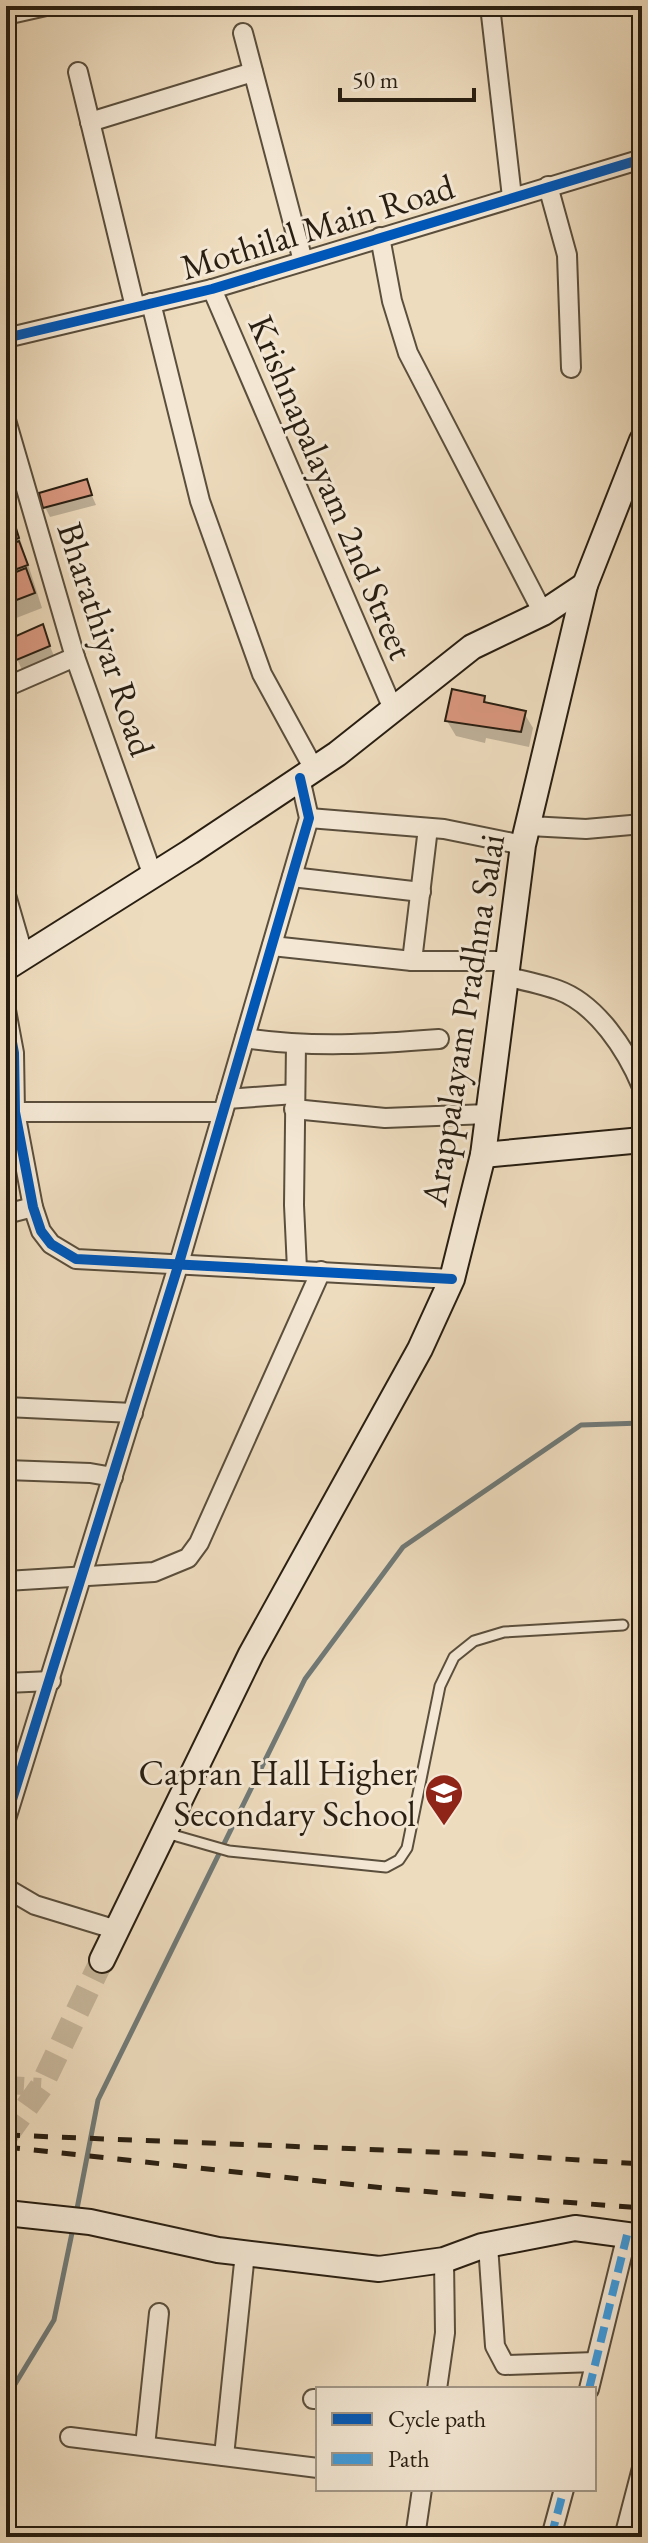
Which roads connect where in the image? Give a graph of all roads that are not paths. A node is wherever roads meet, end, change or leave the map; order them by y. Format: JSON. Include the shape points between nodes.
{"nodes":[{"id":1,"x":46,"y":6,"type":"edge"},
{"id":2,"x":490,"y":6,"type":"edge"},
{"id":3,"x":6,"y":15,"type":"edge"},
{"id":4,"x":243,"y":33,"type":"dead end"},
{"id":5,"x":78,"y":72,"type":"dead end"},
{"id":6,"x":253,"y":72,"type":"junction"},
{"id":7,"x":90,"y":122,"type":"junction"},
{"id":8,"x":642,"y":159,"type":"edge"},
{"id":9,"x":548,"y":186,"type":"junction"},
{"id":10,"x":512,"y":197,"type":"junction"},
{"id":11,"x":380,"y":237,"type":"junction"},
{"id":12,"x":303,"y":261,"type":"junction"},
{"id":13,"x":212,"y":289,"type":"junction"},
{"id":14,"x":143,"y":305,"type":"junction"},
{"id":15,"x":6,"y":338,"type":"edge"},
{"id":16,"x":571,"y":368,"type":"dead end"},
{"id":17,"x":6,"y":420,"type":"edge"},
{"id":18,"x":642,"y":440,"type":"edge"},
{"id":19,"x":585,"y":585,"type":"junction"},
{"id":20,"x":543,"y":613,"type":"junction"},
{"id":21,"x":75,"y":657,"type":"junction"},
{"id":22,"x":6,"y":687,"type":"edge"},
{"id":23,"x":393,"y":709,"type":"junction"},
{"id":24,"x":307,"y":774,"type":"junction"},
{"id":25,"x":309,"y":818,"type":"junction"},
{"id":26,"x":642,"y":824,"type":"edge"},
{"id":27,"x":428,"y":828,"type":"junction"},
{"id":28,"x":526,"y":836,"type":"junction"},
{"id":29,"x":153,"y":876,"type":"junction"},
{"id":30,"x":292,"y":877,"type":"junction"},
{"id":31,"x":421,"y":892,"type":"junction"},
{"id":32,"x":6,"y":895,"type":"edge"},
{"id":33,"x":272,"y":946,"type":"junction"},
{"id":34,"x":412,"y":961,"type":"junction"},
{"id":35,"x":15,"y":963,"type":"edge"},
{"id":36,"x":506,"y":968,"type":"junction"},
{"id":37,"x":6,"y":1010,"type":"edge"},
{"id":38,"x":245,"y":1038,"type":"junction"},
{"id":39,"x":439,"y":1039,"type":"dead end"},
{"id":40,"x":296,"y":1044,"type":"junction"},
{"id":41,"x":642,"y":1087,"type":"edge"},
{"id":42,"x":294,"y":1102,"type":"junction"},
{"id":43,"x":12,"y":1106,"type":"edge"},
{"id":44,"x":225,"y":1106,"type":"junction"},
{"id":45,"x":488,"y":1114,"type":"junction"},
{"id":46,"x":642,"y":1140,"type":"edge"},
{"id":47,"x":483,"y":1155,"type":"junction"},
{"id":48,"x":33,"y":1207,"type":"junction"},
{"id":49,"x":6,"y":1214,"type":"edge"},
{"id":50,"x":179,"y":1263,"type":"junction"},
{"id":51,"x":297,"y":1269,"type":"junction"},
{"id":52,"x":321,"y":1271,"type":"junction"},
{"id":53,"x":452,"y":1279,"type":"junction"},
{"id":54,"x":6,"y":1407,"type":"edge"},
{"id":55,"x":133,"y":1413,"type":"junction"},
{"id":56,"x":6,"y":1470,"type":"edge"},
{"id":57,"x":113,"y":1477,"type":"junction"},
{"id":58,"x":83,"y":1574,"type":"junction"},
{"id":59,"x":6,"y":1581,"type":"edge"},
{"id":60,"x":623,"y":1625,"type":"dead end"},
{"id":61,"x":51,"y":1681,"type":"junction"},
{"id":62,"x":6,"y":1683,"type":"edge"},
{"id":63,"x":6,"y":1819,"type":"edge"},
{"id":64,"x":166,"y":1833,"type":"junction"},
{"id":65,"x":6,"y":1888,"type":"edge"},
{"id":66,"x":117,"y":1930,"type":"junction"},
{"id":67,"x":102,"y":1960,"type":"tunnel mouth"},
{"id":68,"x":6,"y":2213,"type":"edge"},
{"id":69,"x":634,"y":2236,"type":"edge"},
{"id":70,"x":488,"y":2245,"type":"junction"},
{"id":71,"x":245,"y":2253,"type":"junction"},
{"id":72,"x":444,"y":2260,"type":"junction"},
{"id":73,"x":159,"y":2313,"type":"dead end"},
{"id":74,"x":595,"y":2362,"type":"junction"},
{"id":75,"x":437,"y":2387,"type":"edge"},
{"id":76,"x":589,"y":2387,"type":"edge"},
{"id":77,"x":70,"y":2437,"type":"dead end"},
{"id":78,"x":145,"y":2446,"type":"junction"},
{"id":79,"x":224,"y":2456,"type":"junction"},
{"id":80,"x":316,"y":2468,"type":"edge"},
{"id":81,"x":642,"y":2468,"type":"edge"},
{"id":82,"x":422,"y":2491,"type":"edge"},
{"id":83,"x":563,"y":2491,"type":"edge"},
{"id":84,"x":415,"y":2537,"type":"edge"},
{"id":85,"x":551,"y":2537,"type":"edge"},
{"id":86,"x":624,"y":2537,"type":"edge"}],
"edges":[{"from":1,"to":3,"type":"street"},
{"from":2,"to":10,"type":"street"},
{"from":4,"to":6,"type":"street"},
{"from":5,"to":7,"type":"street"},
{"from":6,"to":7,"type":"street"},
{"from":6,"to":12,"type":"street"},
{"from":7,"to":14,"type":"street"},
{"from":8,"to":9,"type":"street","name":"Mothilal Main Road"},
{"from":9,"to":10,"type":"street","name":"Mothilal Main Road"},
{"from":9,"to":16,"type":"street","via":[[567,255]]},
{"from":10,"to":11,"type":"street","name":"Mothilal Main Road"},
{"from":11,"to":12,"type":"street","name":"Mothilal Main Road"},
{"from":11,"to":20,"type":"street","via":[[408,353]]},
{"from":12,"to":13,"type":"street","name":"Mothilal Main Road"},
{"from":13,"to":14,"type":"street","name":"Mothilal Main Road"},
{"from":13,"to":23,"type":"street","name":"Krishnapalayam 2nd Street"},
{"from":14,"to":15,"type":"street","name":"Mothilal Main Road"},
{"from":14,"to":24,"type":"street","via":[[200,501],[262,674]]},
{"from":17,"to":21,"type":"street","name":"Bharathiyar Road"},
{"from":18,"to":19,"type":"main road","name":"Arappalayam Pradhna Salai"},
{"from":19,"to":20,"type":"main road"},
{"from":19,"to":28,"type":"main road","name":"Arappalayam Pradhna Salai"},
{"from":20,"to":23,"type":"main road","via":[[472,647]]},
{"from":21,"to":22,"type":"street"},
{"from":21,"to":29,"type":"street","name":"Bharathiyar Road"},
{"from":23,"to":24,"type":"main road"},
{"from":24,"to":25,"type":"street"},
{"from":24,"to":29,"type":"main road"},
{"from":25,"to":27,"type":"street"},
{"from":25,"to":30,"type":"street"},
{"from":26,"to":28,"type":"street"},
{"from":27,"to":28,"type":"street"},
{"from":27,"to":31,"type":"street"},
{"from":28,"to":36,"type":"main road","name":"Arappalayam Pradhna Salai"},
{"from":29,"to":35,"type":"main road"},
{"from":30,"to":31,"type":"street"},
{"from":30,"to":33,"type":"street"},
{"from":31,"to":34,"type":"street"},
{"from":32,"to":35,"type":"street"},
{"from":33,"to":34,"type":"street"},
{"from":33,"to":38,"type":"street"},
{"from":34,"to":36,"type":"street"},
{"from":36,"to":41,"type":"street","via":[[589,1009],[617,1041]]},
{"from":36,"to":45,"type":"main road","name":"Arappalayam Pradhna Salai"},
{"from":37,"to":43,"type":"street","via":[[14,1053]]},
{"from":38,"to":40,"type":"street"},
{"from":38,"to":44,"type":"street"},
{"from":39,"to":40,"type":"street"},
{"from":40,"to":42,"type":"street"},
{"from":42,"to":44,"type":"street"},
{"from":42,"to":45,"type":"street","via":[[385,1118]]},
{"from":42,"to":51,"type":"street"},
{"from":43,"to":44,"type":"street"},
{"from":43,"to":48,"type":"street"},
{"from":44,"to":50,"type":"street"},
{"from":45,"to":47,"type":"main road","name":"Arappalayam Pradhna Salai"},
{"from":46,"to":47,"type":"main road"},
{"from":47,"to":53,"type":"main road","name":"Arappalayam Pradhna Salai"},
{"from":48,"to":49,"type":"street"},
{"from":48,"to":50,"type":"street","via":[[51,1244],[76,1259]]},
{"from":50,"to":51,"type":"street"},
{"from":50,"to":55,"type":"street"},
{"from":51,"to":52,"type":"street"},
{"from":52,"to":53,"type":"street"},
{"from":52,"to":58,"type":"street","via":[[188,1558],[154,1572]]},
{"from":53,"to":64,"type":"main road","name":"Arappalayam Pradhna Salai","via":[[420,1349],[251,1654]]},
{"from":54,"to":55,"type":"street"},
{"from":55,"to":57,"type":"street"},
{"from":56,"to":57,"type":"street"},
{"from":57,"to":58,"type":"street"},
{"from":58,"to":59,"type":"street"},
{"from":58,"to":61,"type":"street"},
{"from":60,"to":64,"type":"lane","via":[[504,1632],[474,1641],[454,1657],[440,1686],[407,1848],[386,1867],[229,1851]]},
{"from":61,"to":62,"type":"street"},
{"from":61,"to":63,"type":"street"},
{"from":64,"to":66,"type":"main road","name":"Arappalayam Pradhna Salai"},
{"from":65,"to":66,"type":"street","via":[[35,1905]]},
{"from":66,"to":67,"type":"main road","name":"Arappalayam Pradhna Salai"},
{"from":68,"to":71,"type":"main road","via":[[90,2222]]},
{"from":69,"to":70,"type":"main road","via":[[575,2228]]},
{"from":69,"to":74,"type":"street"},
{"from":70,"to":72,"type":"main road"},
{"from":70,"to":74,"type":"street","via":[[495,2346],[505,2365]]},
{"from":71,"to":72,"type":"main road","via":[[379,2269]]},
{"from":71,"to":79,"type":"street"},
{"from":72,"to":75,"type":"street","via":[[445,2333]]},
{"from":73,"to":78,"type":"street"},
{"from":74,"to":76,"type":"street"},
{"from":77,"to":78,"type":"street"},
{"from":78,"to":79,"type":"street"},
{"from":79,"to":80,"type":"street"},
{"from":81,"to":86,"type":"street"},
{"from":82,"to":84,"type":"street"},
{"from":83,"to":85,"type":"street"}]}
